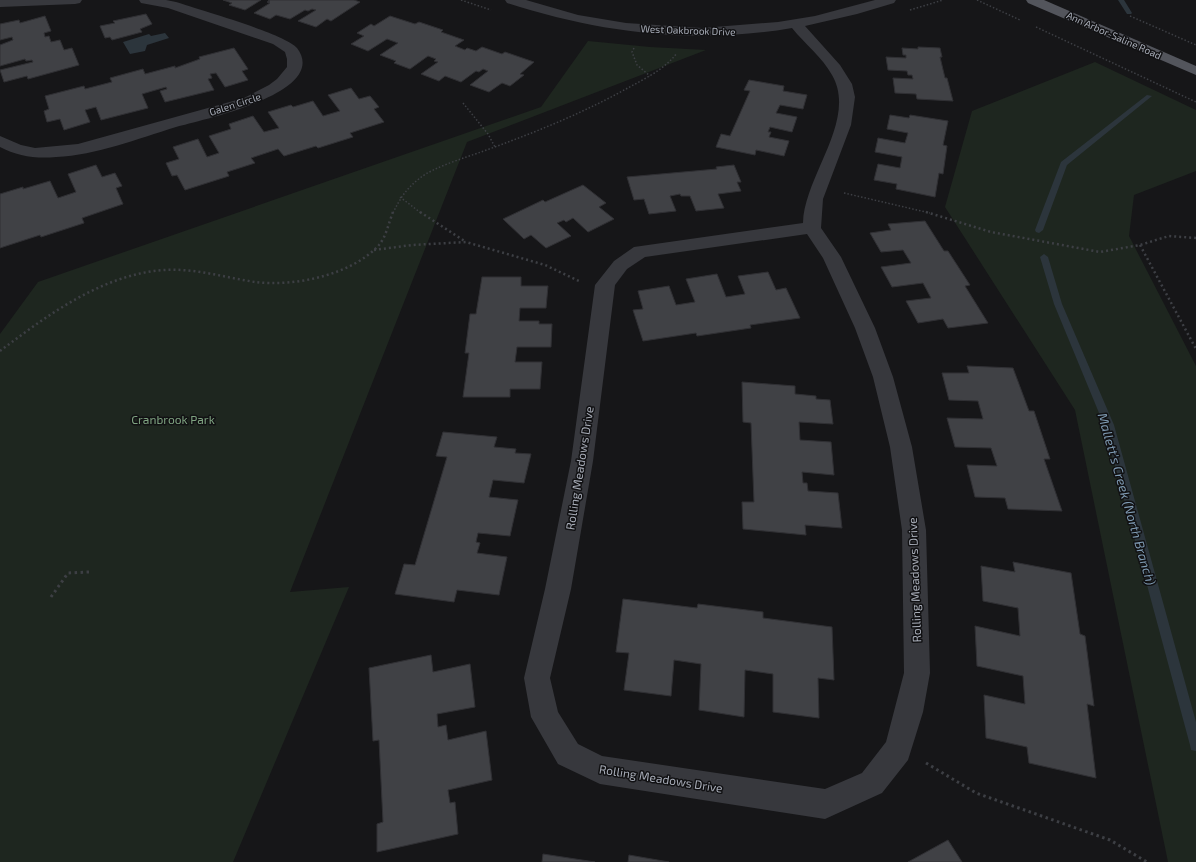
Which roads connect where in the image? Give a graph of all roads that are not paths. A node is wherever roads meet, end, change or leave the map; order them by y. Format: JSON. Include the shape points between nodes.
{"nodes":[{"id":1,"x":75,"y":0,"type":"edge"},
{"id":2,"x":153,"y":0,"type":"edge"},
{"id":3,"x":512,"y":0,"type":"edge"},
{"id":4,"x":889,"y":0,"type":"edge"},
{"id":5,"x":1033,"y":0,"type":"edge"},
{"id":6,"x":0,"y":3,"type":"edge"},
{"id":7,"x":797,"y":25,"type":"junction"},
{"id":8,"x":1196,"y":71,"type":"edge"},
{"id":9,"x":0,"y":141,"type":"edge"},
{"id":10,"x":812,"y":228,"type":"junction"}],
"edges":[{"from":1,"to":6,"type":"street"},
{"from":2,"to":9,"type":"street","name":"Galen Circle","via":[[278,42],[291,50],[295,59],[293,71],[268,93],[249,101],[90,147],[44,153],[21,151]]},
{"from":3,"to":7,"type":"street","name":"West Oakbrook Drive","via":[[588,21],[636,28],[724,32]]},
{"from":4,"to":7,"type":"street","name":"West Oakbrook Drive"},
{"from":5,"to":8,"type":"main road","name":"Ann Arbor-Saline Road"},
{"from":7,"to":10,"type":"street","via":[[829,60],[844,85],[847,97],[843,126],[812,210]]},
{"from":10,"to":10,"type":"street","name":"Rolling Meadows Drive","via":[[641,251],[629,256],[616,268],[605,285],[582,461],[558,589],[537,678],[544,717],[568,754],[600,770],[825,804],[872,783],[898,750],[909,712],[916,673],[914,538],[901,447],[883,378],[865,328],[832,257]]}]}
